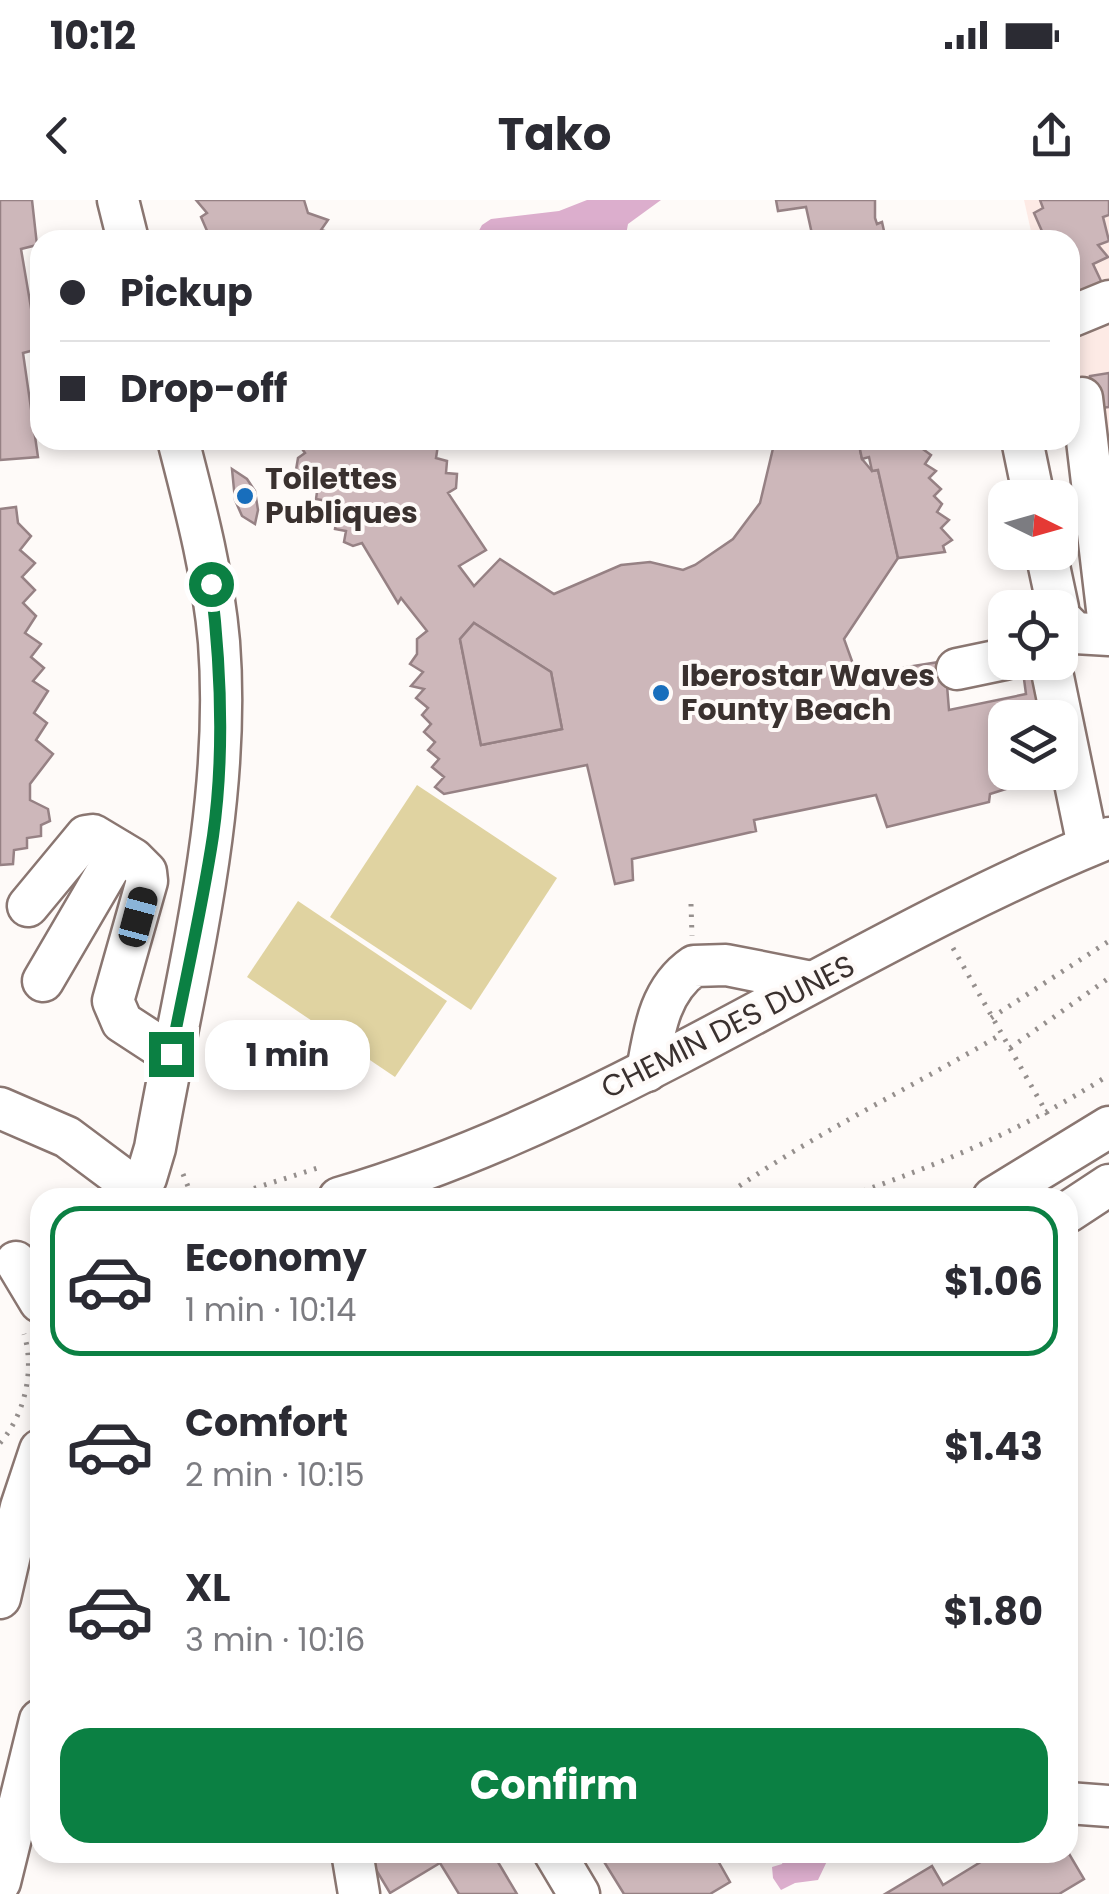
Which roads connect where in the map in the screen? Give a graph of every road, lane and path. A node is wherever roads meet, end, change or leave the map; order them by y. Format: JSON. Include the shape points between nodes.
{"nodes":[{"id":1,"x":118,"y":200,"type":"edge"},
{"id":2,"x":126,"y":230,"type":"edge"},
{"id":3,"x":1109,"y":301,"type":"edge"},
{"id":4,"x":1080,"y":313,"type":"edge"},
{"id":5,"x":1082,"y":398,"type":"dead end"},
{"id":6,"x":180,"y":450,"type":"edge"},
{"id":7,"x":1024,"y":450,"type":"edge"},
{"id":8,"x":1030,"y":480,"type":"edge"},
{"id":9,"x":1109,"y":626,"type":"edge"},
{"id":10,"x":1078,"y":633,"type":"edge"},
{"id":11,"x":1109,"y":634,"type":"edge"},
{"id":12,"x":988,"y":663,"type":"edge"},
{"id":13,"x":957,"y":669,"type":"dead end"},
{"id":14,"x":1055,"y":680,"type":"edge"},
{"id":15,"x":1099,"y":842,"type":"edge"},
{"id":16,"x":119,"y":850,"type":"junction"},
{"id":17,"x":28,"y":906,"type":"dead end"},
{"id":18,"x":938,"y":919,"type":"junction"},
{"id":19,"x":1109,"y":941,"type":"edge"},
{"id":20,"x":1109,"y":978,"type":"edge"},
{"id":21,"x":43,"y":980,"type":"dead end"},
{"id":22,"x":812,"y":982,"type":"junction"},
{"id":23,"x":991,"y":1018,"type":"junction"},
{"id":24,"x":1000,"y":1035,"type":"junction"},
{"id":25,"x":1010,"y":1048,"type":"junction"},
{"id":26,"x":171,"y":1054,"type":"junction"},
{"id":27,"x":647,"y":1071,"type":"junction"},
{"id":28,"x":1109,"y":1075,"type":"edge"},
{"id":29,"x":0,"y":1108,"type":"edge"},
{"id":30,"x":1048,"y":1114,"type":"junction"},
{"id":31,"x":1109,"y":1127,"type":"edge"},
{"id":32,"x":1069,"y":1151,"type":"junction"},
{"id":33,"x":1109,"y":1185,"type":"edge"},
{"id":34,"x":138,"y":1188,"type":"edge"},
{"id":35,"x":143,"y":1188,"type":"edge"},
{"id":36,"x":367,"y":1188,"type":"edge"},
{"id":37,"x":736,"y":1188,"type":"edge"},
{"id":38,"x":871,"y":1188,"type":"edge"},
{"id":39,"x":1009,"y":1188,"type":"edge"},
{"id":40,"x":1078,"y":1205,"type":"edge"},
{"id":41,"x":26,"y":1260,"type":"edge"},
{"id":42,"x":29,"y":1311,"type":"edge"},
{"id":43,"x":0,"y":1443,"type":"edge"},
{"id":44,"x":30,"y":1478,"type":"edge"},
{"id":45,"x":20,"y":1507,"type":"edge"},
{"id":46,"x":16,"y":1556,"type":"edge"},
{"id":47,"x":0,"y":1598,"type":"edge"},
{"id":48,"x":30,"y":1760,"type":"edge"},
{"id":49,"x":1078,"y":1804,"type":"edge"},
{"id":50,"x":1109,"y":1806,"type":"edge"},
{"id":51,"x":354,"y":1863,"type":"edge"},
{"id":52,"x":561,"y":1863,"type":"edge"},
{"id":53,"x":0,"y":1882,"type":"edge"},
{"id":54,"x":359,"y":1894,"type":"edge"},
{"id":55,"x":579,"y":1894,"type":"edge"}],
"edges":[{"from":1,"to":2,"type":"street"},
{"from":3,"to":4,"type":"street"},
{"from":5,"to":9,"type":"street"},
{"from":6,"to":26,"type":"street","via":[[211,584],[221,730],[213,834]]},
{"from":7,"to":8,"type":"street"},
{"from":10,"to":11,"type":"street"},
{"from":12,"to":13,"type":"street"},
{"from":14,"to":15,"type":"street"},
{"from":15,"to":18,"type":"street","name":"CHEMIN DES DUNES"},
{"from":16,"to":17,"type":"street","via":[[86,836]]},
{"from":16,"to":21,"type":"street"},
{"from":16,"to":26,"type":"street","via":[[141,866],[147,881],[114,988],[115,1013]]},
{"from":18,"to":22,"type":"street","name":"CHEMIN DES DUNES"},
{"from":18,"to":23,"type":"path"},
{"from":19,"to":23,"type":"path"},
{"from":20,"to":25,"type":"path"},
{"from":22,"to":27,"type":"street","name":"CHEMIN DES DUNES"},
{"from":22,"to":27,"type":"street","via":[[694,966],[663,1003]]},
{"from":23,"to":24,"type":"path"},
{"from":24,"to":25,"type":"path"},
{"from":24,"to":37,"type":"path","via":[[796,1146]]},
{"from":25,"to":30,"type":"path"},
{"from":26,"to":35,"type":"street"},
{"from":27,"to":36,"type":"street","name":"CHEMIN DES DUNES","via":[[490,1144]]},
{"from":28,"to":30,"type":"path"},
{"from":29,"to":34,"type":"street","via":[[67,1137]]},
{"from":30,"to":32,"type":"path"},
{"from":30,"to":38,"type":"path","via":[[956,1158]]},
{"from":31,"to":32,"type":"street"},
{"from":32,"to":39,"type":"street"},
{"from":33,"to":40,"type":"street"},
{"from":41,"to":42,"type":"street"},
{"from":42,"to":43,"type":"path","via":[[27,1383],[20,1412]]},
{"from":44,"to":45,"type":"street"},
{"from":45,"to":46,"type":"street"},
{"from":46,"to":47,"type":"street"},
{"from":48,"to":53,"type":"street"},
{"from":49,"to":50,"type":"street"},
{"from":51,"to":54,"type":"street"},
{"from":52,"to":55,"type":"street"}]}
